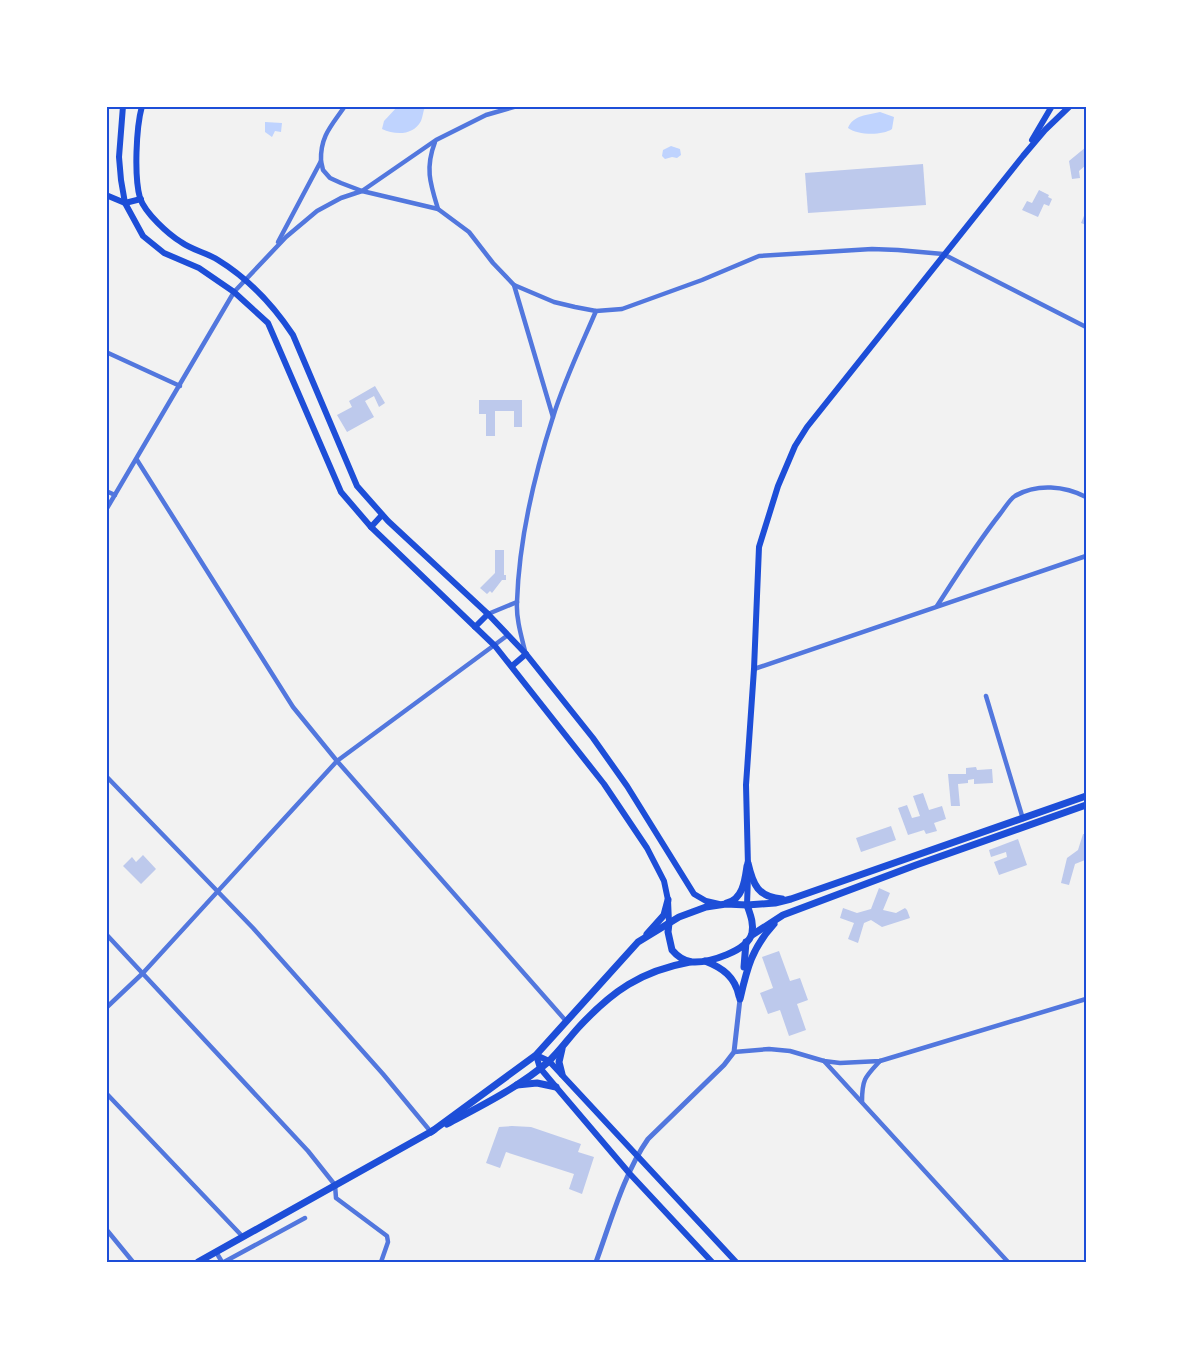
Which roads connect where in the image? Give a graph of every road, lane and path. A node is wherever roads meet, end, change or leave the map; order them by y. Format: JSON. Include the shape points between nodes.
{"nodes":[{"id":1,"x":123,"y":106,"type":"edge"},
{"id":2,"x":142,"y":106,"type":"edge"},
{"id":3,"x":345,"y":106,"type":"edge"},
{"id":4,"x":517,"y":106,"type":"edge"},
{"id":5,"x":1052,"y":106,"type":"edge"},
{"id":6,"x":1071,"y":106,"type":"edge"},
{"id":7,"x":436,"y":140,"type":"junction"},
{"id":8,"x":1023,"y":156,"type":"junction"},
{"id":9,"x":321,"y":160,"type":"junction"},
{"id":10,"x":362,"y":191,"type":"junction"},
{"id":11,"x":106,"y":195,"type":"edge"},
{"id":12,"x":141,"y":199,"type":"junction"},
{"id":13,"x":124,"y":203,"type":"junction"},
{"id":14,"x":438,"y":209,"type":"junction"},
{"id":15,"x":274,"y":249,"type":"junction"},
{"id":16,"x":943,"y":254,"type":"junction"},
{"id":17,"x":245,"y":280,"type":"junction"},
{"id":18,"x":514,"y":285,"type":"junction"},
{"id":19,"x":234,"y":292,"type":"junction"},
{"id":20,"x":597,"y":311,"type":"junction"},
{"id":21,"x":1086,"y":327,"type":"edge"},
{"id":22,"x":106,"y":352,"type":"edge"},
{"id":23,"x":180,"y":386,"type":"junction"},
{"id":24,"x":553,"y":417,"type":"junction"},
{"id":25,"x":137,"y":460,"type":"junction"},
{"id":26,"x":106,"y":491,"type":"edge"},
{"id":27,"x":115,"y":495,"type":"junction"},
{"id":28,"x":1086,"y":497,"type":"edge"},
{"id":29,"x":106,"y":510,"type":"edge"},
{"id":30,"x":382,"y":515,"type":"junction"},
{"id":31,"x":371,"y":527,"type":"junction"},
{"id":32,"x":1086,"y":556,"type":"edge"},
{"id":33,"x":517,"y":602,"type":"junction"},
{"id":34,"x":937,"y":606,"type":"junction"},
{"id":35,"x":488,"y":614,"type":"junction"},
{"id":36,"x":475,"y":627,"type":"junction"},
{"id":37,"x":508,"y":635,"type":"junction"},
{"id":38,"x":495,"y":646,"type":"junction"},
{"id":39,"x":526,"y":654,"type":"junction"},
{"id":40,"x":512,"y":666,"type":"junction"},
{"id":41,"x":754,"y":669,"type":"junction"},
{"id":42,"x":986,"y":696,"type":"dead end"},
{"id":43,"x":337,"y":761,"type":"junction"},
{"id":44,"x":106,"y":776,"type":"edge"},
{"id":45,"x":1086,"y":796,"type":"edge"},
{"id":46,"x":1086,"y":805,"type":"edge"},
{"id":47,"x":1023,"y":819,"type":"junction"},
{"id":48,"x":748,"y":863,"type":"junction"},
{"id":49,"x":219,"y":891,"type":"junction"},
{"id":50,"x":791,"y":899,"type":"junction"},
{"id":51,"x":668,"y":900,"type":"junction"},
{"id":52,"x":723,"y":904,"type":"junction"},
{"id":53,"x":747,"y":905,"type":"junction"},
{"id":54,"x":783,"y":915,"type":"junction"},
{"id":55,"x":669,"y":923,"type":"junction"},
{"id":56,"x":106,"y":933,"type":"edge"},
{"id":57,"x":752,"y":935,"type":"junction"},
{"id":58,"x":638,"y":942,"type":"junction"},
{"id":59,"x":746,"y":942,"type":"junction"},
{"id":60,"x":690,"y":962,"type":"junction"},
{"id":61,"x":705,"y":962,"type":"junction"},
{"id":62,"x":143,"y":973,"type":"junction"},
{"id":63,"x":740,"y":999,"type":"junction"},
{"id":64,"x":1086,"y":999,"type":"edge"},
{"id":65,"x":106,"y":1008,"type":"edge"},
{"id":66,"x":566,"y":1021,"type":"junction"},
{"id":67,"x":564,"y":1044,"type":"junction"},
{"id":68,"x":734,"y":1052,"type":"junction"},
{"id":69,"x":536,"y":1054,"type":"junction"},
{"id":70,"x":824,"y":1060,"type":"junction"},
{"id":71,"x":549,"y":1061,"type":"junction"},
{"id":72,"x":880,"y":1061,"type":"junction"},
{"id":73,"x":540,"y":1068,"type":"junction"},
{"id":74,"x":561,"y":1074,"type":"junction"},
{"id":75,"x":514,"y":1086,"type":"junction"},
{"id":76,"x":556,"y":1087,"type":"junction"},
{"id":77,"x":106,"y":1093,"type":"edge"},
{"id":78,"x":862,"y":1102,"type":"junction"},
{"id":79,"x":431,"y":1132,"type":"junction"},
{"id":80,"x":637,"y":1156,"type":"junction"},
{"id":81,"x":630,"y":1174,"type":"junction"},
{"id":82,"x":335,"y":1185,"type":"junction"},
{"id":83,"x":304,"y":1218,"type":"dead end"},
{"id":84,"x":106,"y":1229,"type":"edge"},
{"id":85,"x":243,"y":1238,"type":"junction"},
{"id":86,"x":216,"y":1252,"type":"junction"},
{"id":87,"x":133,"y":1263,"type":"edge"},
{"id":88,"x":198,"y":1263,"type":"edge"},
{"id":89,"x":223,"y":1263,"type":"edge"},
{"id":90,"x":381,"y":1263,"type":"edge"},
{"id":91,"x":596,"y":1263,"type":"edge"},
{"id":92,"x":712,"y":1263,"type":"edge"},
{"id":93,"x":736,"y":1263,"type":"edge"},
{"id":94,"x":1008,"y":1263,"type":"edge"}],
"edges":[{"from":1,"to":13,"type":"main road","via":[[118,157]]},
{"from":2,"to":12,"type":"main road","via":[[137,137]]},
{"from":3,"to":9,"type":"street","via":[[324,135]]},
{"from":4,"to":7,"type":"street","via":[[486,115]]},
{"from":5,"to":8,"type":"main road"},
{"from":6,"to":8,"type":"main road"},
{"from":7,"to":10,"type":"street"},
{"from":7,"to":14,"type":"street","via":[[429,171]]},
{"from":8,"to":16,"type":"main road"},
{"from":9,"to":10,"type":"street","via":[[330,178]]},
{"from":9,"to":15,"type":"street"},
{"from":10,"to":14,"type":"street"},
{"from":10,"to":15,"type":"street","via":[[323,207]]},
{"from":11,"to":13,"type":"main road"},
{"from":12,"to":13,"type":"main road"},
{"from":12,"to":17,"type":"main road","via":[[182,243],[218,260]]},
{"from":13,"to":19,"type":"main road","via":[[150,243],[199,268]]},
{"from":14,"to":18,"type":"street","via":[[469,232]]},
{"from":15,"to":17,"type":"street"},
{"from":16,"to":20,"type":"street","via":[[872,249],[759,256],[622,309]]},
{"from":16,"to":21,"type":"street"},
{"from":16,"to":41,"type":"main road","via":[[795,446],[759,547]]},
{"from":17,"to":19,"type":"street"},
{"from":17,"to":30,"type":"main road","via":[[279,314],[293,335],[357,486]]},
{"from":18,"to":20,"type":"street","via":[[554,302]]},
{"from":18,"to":24,"type":"street"},
{"from":19,"to":23,"type":"street"},
{"from":19,"to":31,"type":"main road","via":[[268,323],[341,492]]},
{"from":20,"to":24,"type":"street"},
{"from":22,"to":23,"type":"street"},
{"from":23,"to":25,"type":"street"},
{"from":24,"to":33,"type":"street","via":[[522,547]]},
{"from":25,"to":27,"type":"street"},
{"from":25,"to":43,"type":"street","via":[[293,707]]},
{"from":26,"to":27,"type":"street"},
{"from":27,"to":29,"type":"street"},
{"from":28,"to":34,"type":"street","via":[[1051,487],[1035,488],[1014,497]]},
{"from":30,"to":31,"type":"main road"},
{"from":30,"to":35,"type":"main road"},
{"from":31,"to":36,"type":"main road"},
{"from":32,"to":34,"type":"street"},
{"from":33,"to":35,"type":"street"},
{"from":33,"to":39,"type":"street"},
{"from":34,"to":41,"type":"street"},
{"from":35,"to":36,"type":"main road"},
{"from":35,"to":37,"type":"main road"},
{"from":36,"to":38,"type":"main road"},
{"from":37,"to":38,"type":"street"},
{"from":37,"to":39,"type":"main road"},
{"from":38,"to":40,"type":"main road"},
{"from":38,"to":43,"type":"street"},
{"from":39,"to":40,"type":"main road"},
{"from":39,"to":52,"type":"main road","via":[[627,786],[694,894]]},
{"from":40,"to":51,"type":"main road","via":[[604,784],[641,839],[664,881]]},
{"from":41,"to":48,"type":"main road","via":[[746,785]]},
{"from":42,"to":47,"type":"street"},
{"from":43,"to":49,"type":"street"},
{"from":43,"to":66,"type":"street"},
{"from":44,"to":49,"type":"street"},
{"from":45,"to":47,"type":"main road"},
{"from":46,"to":54,"type":"main road"},
{"from":47,"to":50,"type":"main road"},
{"from":48,"to":50,"type":"main road","via":[[753,882],[762,893]]},
{"from":48,"to":52,"type":"main road","via":[[738,896]]},
{"from":48,"to":53,"type":"main road"},
{"from":49,"to":62,"type":"street"},
{"from":49,"to":79,"type":"street"},
{"from":50,"to":53,"type":"main road"},
{"from":51,"to":55,"type":"main road"},
{"from":51,"to":58,"type":"main road","via":[[664,915]]},
{"from":52,"to":53,"type":"main road"},
{"from":52,"to":55,"type":"main road"},
{"from":53,"to":57,"type":"main road"},
{"from":54,"to":57,"type":"main road"},
{"from":54,"to":63,"type":"main road","via":[[756,946]]},
{"from":55,"to":58,"type":"main road"},
{"from":55,"to":60,"type":"main road","via":[[672,950]]},
{"from":56,"to":62,"type":"street"},
{"from":57,"to":59,"type":"main road"},
{"from":58,"to":66,"type":"main road"},
{"from":59,"to":61,"type":"main road","via":[[727,955]]},
{"from":59,"to":63,"type":"main road"},
{"from":60,"to":61,"type":"main road"},
{"from":60,"to":67,"type":"main road","via":[[658,969],[633,981],[600,1005]]},
{"from":61,"to":63,"type":"main road","via":[[727,972],[736,983]]},
{"from":62,"to":65,"type":"street"},
{"from":62,"to":82,"type":"street"},
{"from":63,"to":68,"type":"street"},
{"from":64,"to":72,"type":"street"},
{"from":66,"to":69,"type":"main road"},
{"from":67,"to":71,"type":"main road"},
{"from":67,"to":74,"type":"main road","via":[[559,1062]]},
{"from":68,"to":70,"type":"street","via":[[769,1049]]},
{"from":68,"to":80,"type":"street","via":[[648,1139]]},
{"from":69,"to":71,"type":"main road"},
{"from":69,"to":73,"type":"main road"},
{"from":69,"to":79,"type":"main road"},
{"from":70,"to":72,"type":"street"},
{"from":70,"to":78,"type":"street"},
{"from":71,"to":73,"type":"main road"},
{"from":71,"to":74,"type":"main road"},
{"from":72,"to":78,"type":"street","via":[[865,1076]]},
{"from":73,"to":75,"type":"main road"},
{"from":73,"to":76,"type":"main road"},
{"from":74,"to":80,"type":"main road"},
{"from":75,"to":76,"type":"main road","via":[[537,1083]]},
{"from":75,"to":79,"type":"main road"},
{"from":76,"to":81,"type":"main road"},
{"from":77,"to":85,"type":"street"},
{"from":78,"to":94,"type":"street"},
{"from":79,"to":82,"type":"main road"},
{"from":80,"to":81,"type":"street"},
{"from":80,"to":93,"type":"main road"},
{"from":81,"to":91,"type":"street"},
{"from":81,"to":92,"type":"main road"},
{"from":82,"to":85,"type":"main road"},
{"from":82,"to":90,"type":"street","via":[[336,1198],[387,1236]]},
{"from":83,"to":89,"type":"street"},
{"from":84,"to":87,"type":"street"},
{"from":85,"to":86,"type":"main road"},
{"from":86,"to":88,"type":"main road"},
{"from":86,"to":89,"type":"street"}]}
